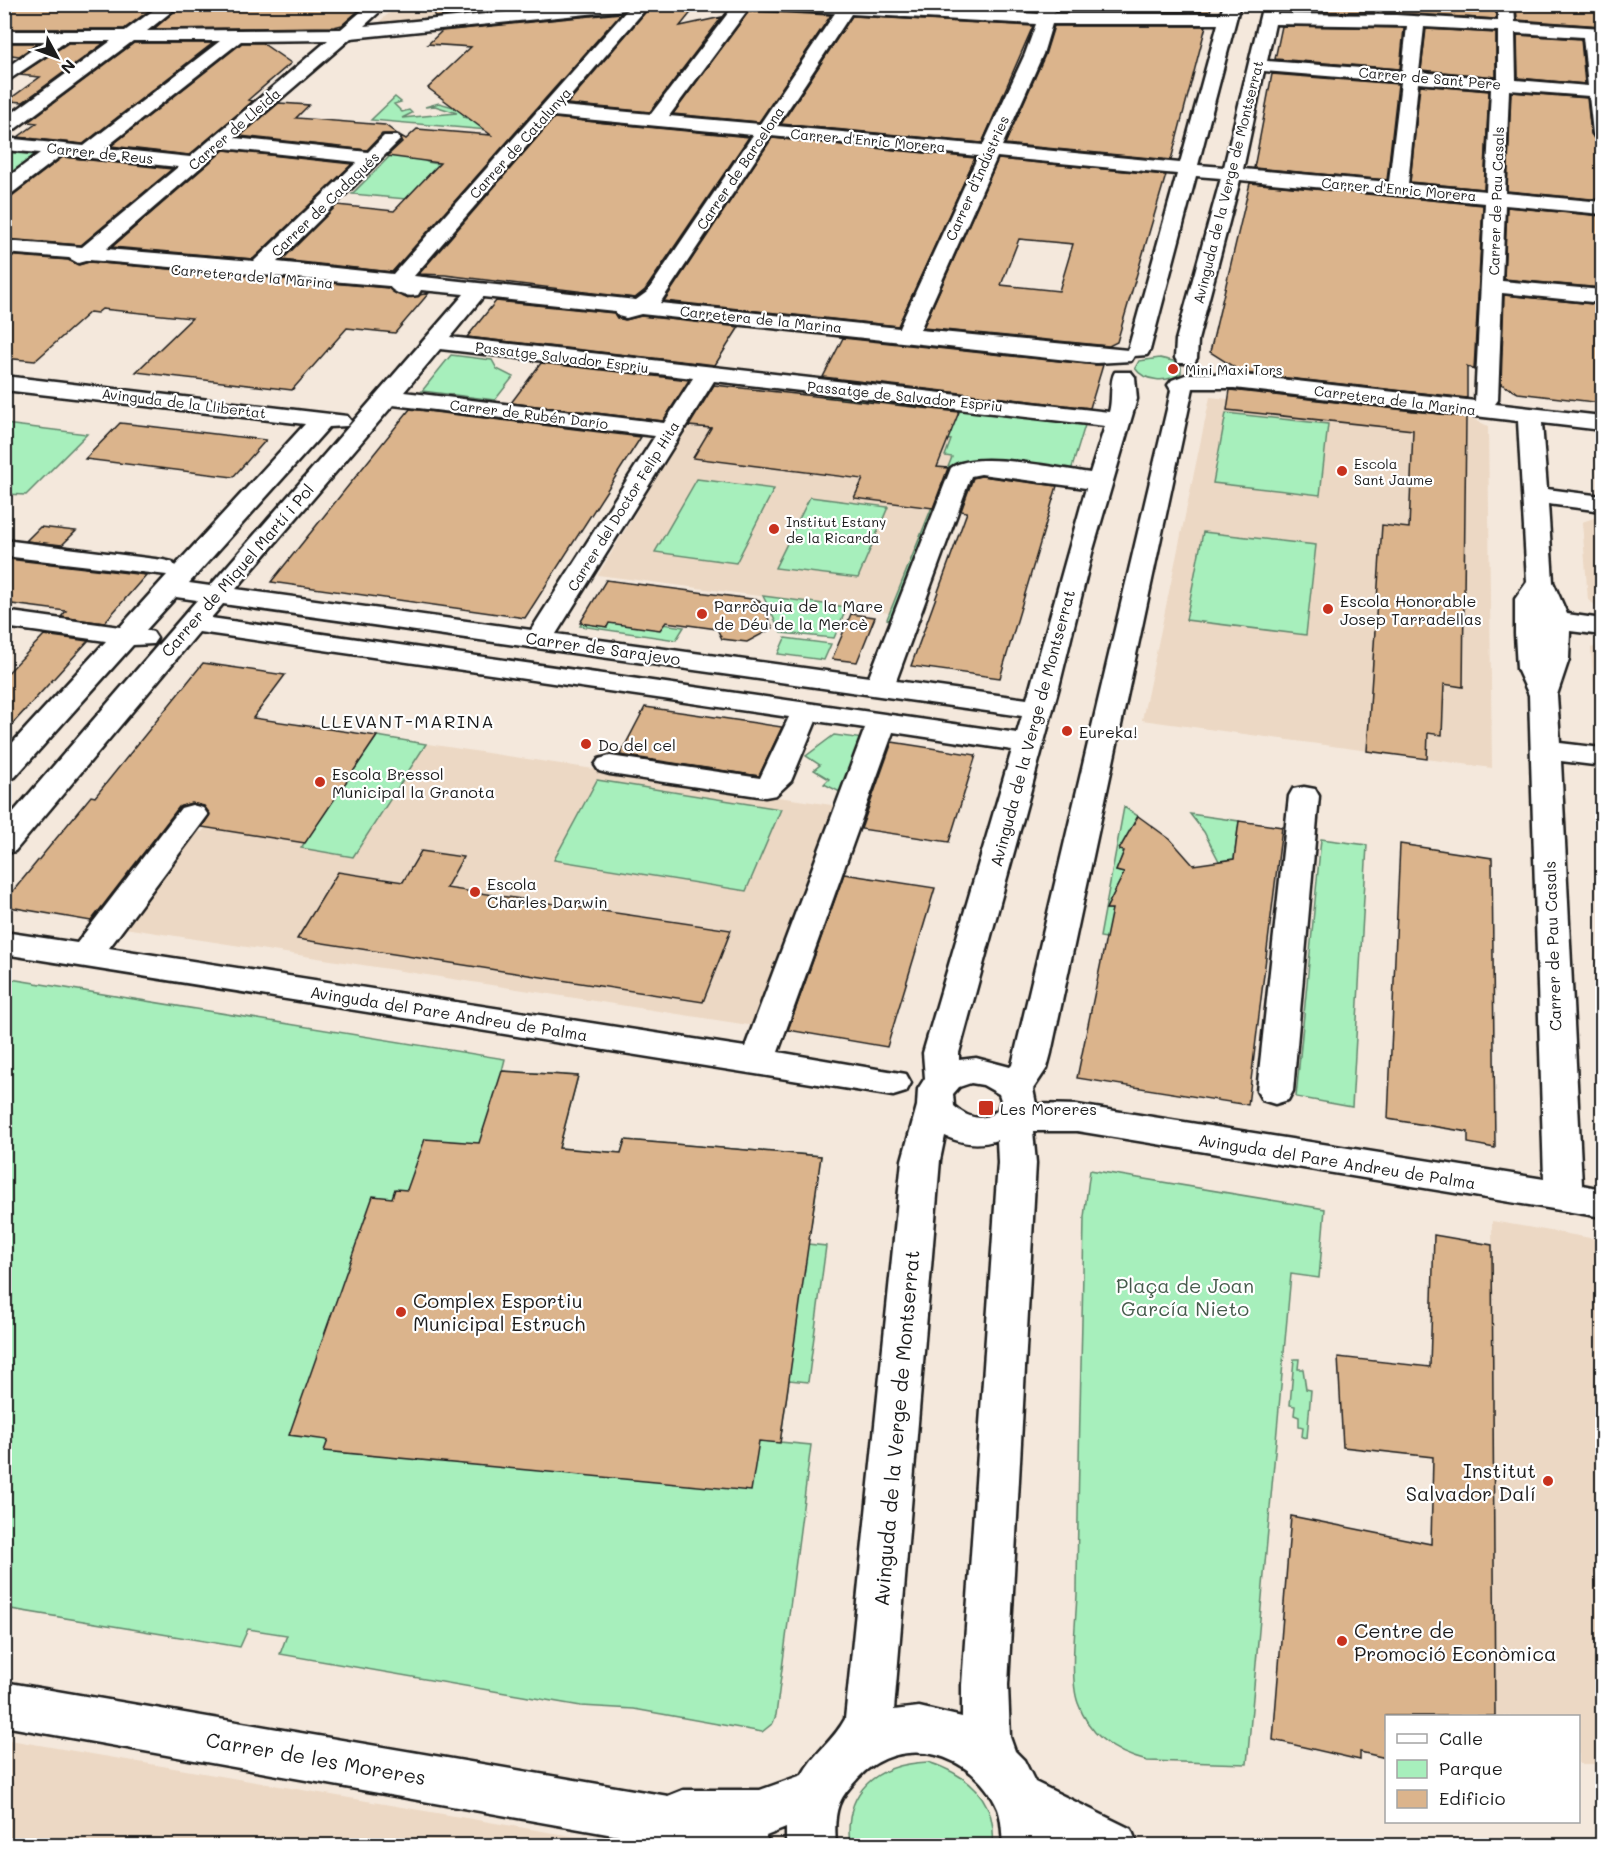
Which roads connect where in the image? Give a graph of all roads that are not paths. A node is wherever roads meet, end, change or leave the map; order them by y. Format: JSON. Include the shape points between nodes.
{"nodes":[{"id":1,"x":173,"y":4,"type":"edge"},
{"id":2,"x":380,"y":4,"type":"edge"},
{"id":3,"x":642,"y":4,"type":"edge"},
{"id":4,"x":744,"y":4,"type":"edge"},
{"id":5,"x":752,"y":4,"type":"edge"},
{"id":6,"x":1506,"y":4,"type":"edge"},
{"id":7,"x":848,"y":7,"type":"edge"},
{"id":8,"x":1269,"y":11,"type":"edge"},
{"id":9,"x":1046,"y":12,"type":"edge"},
{"id":10,"x":1230,"y":12,"type":"edge"},
{"id":11,"x":1416,"y":21,"type":"junction"},
{"id":12,"x":1507,"y":27,"type":"junction"},
{"id":13,"x":1597,"y":32,"type":"edge"},
{"id":14,"x":344,"y":34,"type":"junction"},
{"id":15,"x":4,"y":36,"type":"edge"},
{"id":16,"x":63,"y":36,"type":"junction"},
{"id":17,"x":128,"y":37,"type":"junction"},
{"id":18,"x":236,"y":37,"type":"junction"},
{"id":19,"x":1257,"y":65,"type":"junction"},
{"id":20,"x":1412,"y":77,"type":"junction"},
{"id":21,"x":5,"y":78,"type":"edge"},
{"id":22,"x":65,"y":83,"type":"junction"},
{"id":23,"x":1503,"y":85,"type":"junction"},
{"id":24,"x":1600,"y":92,"type":"edge"},
{"id":25,"x":549,"y":110,"type":"junction"},
{"id":26,"x":656,"y":120,"type":"junction"},
{"id":27,"x":4,"y":128,"type":"edge"},
{"id":28,"x":766,"y":130,"type":"junction"},
{"id":29,"x":1602,"y":133,"type":"edge"},
{"id":30,"x":391,"y":140,"type":"dead end"},
{"id":31,"x":220,"y":142,"type":"junction"},
{"id":32,"x":4,"y":144,"type":"edge"},
{"id":33,"x":58,"y":149,"type":"junction"},
{"id":34,"x":988,"y":151,"type":"junction"},
{"id":35,"x":88,"y":152,"type":"junction"},
{"id":36,"x":373,"y":158,"type":"junction"},
{"id":37,"x":195,"y":163,"type":"junction"},
{"id":38,"x":1187,"y":170,"type":"junction"},
{"id":39,"x":1232,"y":174,"type":"junction"},
{"id":40,"x":1398,"y":189,"type":"junction"},
{"id":41,"x":4,"y":190,"type":"edge"},
{"id":42,"x":1495,"y":198,"type":"junction"},
{"id":43,"x":1602,"y":208,"type":"edge"},
{"id":44,"x":4,"y":248,"type":"edge"},
{"id":45,"x":4,"y":255,"type":"edge"},
{"id":46,"x":89,"y":257,"type":"junction"},
{"id":47,"x":259,"y":268,"type":"junction"},
{"id":48,"x":406,"y":286,"type":"junction"},
{"id":49,"x":1492,"y":286,"type":"junction"},
{"id":50,"x":472,"y":297,"type":"junction"},
{"id":51,"x":1602,"y":297,"type":"edge"},
{"id":52,"x":642,"y":306,"type":"junction"},
{"id":53,"x":616,"y":312,"type":"junction"},
{"id":54,"x":906,"y":336,"type":"junction"},
{"id":55,"x":434,"y":342,"type":"junction"},
{"id":56,"x":1157,"y":368,"type":"junction"},
{"id":57,"x":699,"y":373,"type":"junction"},
{"id":58,"x":4,"y":383,"type":"edge"},
{"id":59,"x":4,"y":394,"type":"edge"},
{"id":60,"x":387,"y":397,"type":"junction"},
{"id":61,"x":1486,"y":400,"type":"junction"},
{"id":62,"x":1602,"y":413,"type":"edge"},
{"id":63,"x":1530,"y":415,"type":"junction"},
{"id":64,"x":1119,"y":420,"type":"junction"},
{"id":65,"x":1602,"y":423,"type":"edge"},
{"id":66,"x":319,"y":424,"type":"junction"},
{"id":67,"x":358,"y":429,"type":"junction"},
{"id":68,"x":671,"y":431,"type":"junction"},
{"id":69,"x":1100,"y":482,"type":"junction"},
{"id":70,"x":1535,"y":495,"type":"junction"},
{"id":71,"x":1602,"y":503,"type":"edge"},
{"id":72,"x":4,"y":548,"type":"edge"},
{"id":73,"x":165,"y":578,"type":"junction"},
{"id":74,"x":1534,"y":592,"type":"junction"},
{"id":75,"x":217,"y":595,"type":"junction"},
{"id":76,"x":4,"y":619,"type":"edge"},
{"id":77,"x":1556,"y":621,"type":"junction"},
{"id":78,"x":1602,"y":627,"type":"edge"},
{"id":79,"x":183,"y":633,"type":"junction"},
{"id":80,"x":125,"y":635,"type":"junction"},
{"id":81,"x":539,"y":639,"type":"junction"},
{"id":82,"x":879,"y":687,"type":"junction"},
{"id":83,"x":1543,"y":695,"type":"junction"},
{"id":84,"x":1038,"y":709,"type":"junction"},
{"id":85,"x":806,"y":711,"type":"junction"},
{"id":86,"x":882,"y":722,"type":"junction"},
{"id":87,"x":1028,"y":743,"type":"junction"},
{"id":88,"x":1545,"y":750,"type":"junction"},
{"id":89,"x":1602,"y":757,"type":"edge"},
{"id":90,"x":610,"y":765,"type":"dead end"},
{"id":91,"x":4,"y":771,"type":"edge"},
{"id":92,"x":1304,"y":796,"type":"dead end"},
{"id":93,"x":192,"y":815,"type":"dead end"},
{"id":94,"x":4,"y":844,"type":"edge"},
{"id":95,"x":4,"y":943,"type":"edge"},
{"id":96,"x":85,"y":956,"type":"junction"},
{"id":97,"x":757,"y":1062,"type":"junction"},
{"id":98,"x":938,"y":1091,"type":"junction"},
{"id":99,"x":1275,"y":1091,"type":"dead end"},
{"id":100,"x":1015,"y":1101,"type":"junction"},
{"id":101,"x":1564,"y":1197,"type":"junction"},
{"id":102,"x":1602,"y":1203,"type":"edge"},
{"id":103,"x":4,"y":1704,"type":"edge"},
{"id":104,"x":856,"y":1746,"type":"junction"},
{"id":105,"x":993,"y":1758,"type":"junction"},
{"id":106,"x":816,"y":1794,"type":"junction"},
{"id":107,"x":627,"y":1811,"type":"junction"},
{"id":108,"x":1025,"y":1823,"type":"edge"},
{"id":109,"x":745,"y":1845,"type":"edge"},
{"id":110,"x":811,"y":1845,"type":"edge"},
{"id":111,"x":1113,"y":1845,"type":"edge"}],
"edges":[{"from":1,"to":17,"type":"street"},
{"from":2,"to":14,"type":"street","name":"Carrer de Lleida"},
{"from":3,"to":14,"type":"street"},
{"from":3,"to":25,"type":"street","name":"Carrer de Catalunya"},
{"from":4,"to":26,"type":"street"},
{"from":5,"to":7,"type":"street"},
{"from":6,"to":12,"type":"street","name":"Carrer de Pau Casals"},
{"from":7,"to":9,"type":"street"},
{"from":7,"to":28,"type":"street","name":"Carrer de Barcelona"},
{"from":8,"to":11,"type":"street","via":[[1329,26]]},
{"from":8,"to":19,"type":"street","name":"Avinguda de la Verge de Montserrat"},
{"from":9,"to":10,"type":"street"},
{"from":9,"to":34,"type":"street","name":"Carrer d'Indústries","via":[[1034,54]]},
{"from":10,"to":38,"type":"street","name":"Avinguda de la Verge de Montserrat"},
{"from":11,"to":12,"type":"street"},
{"from":11,"to":20,"type":"street"},
{"from":12,"to":13,"type":"street"},
{"from":12,"to":23,"type":"street","name":"Carrer de Pau Casals","via":[[1507,80]]},
{"from":13,"to":24,"type":"street"},
{"from":14,"to":18,"type":"street"},
{"from":14,"to":31,"type":"street","name":"Carrer de Lleida"},
{"from":15,"to":16,"type":"street"},
{"from":16,"to":17,"type":"street"},
{"from":16,"to":21,"type":"street"},
{"from":17,"to":18,"type":"street"},
{"from":17,"to":22,"type":"street"},
{"from":18,"to":35,"type":"street"},
{"from":19,"to":20,"type":"street","name":"Carrer de Sant Pere","via":[[1324,62]]},
{"from":19,"to":39,"type":"street","name":"Avinguda de la Verge de Montserrat"},
{"from":20,"to":23,"type":"street","name":"Carrer de Sant Pere"},
{"from":20,"to":40,"type":"street"},
{"from":21,"to":22,"type":"street"},
{"from":22,"to":27,"type":"street"},
{"from":23,"to":24,"type":"street","name":"Carrer de Sant Pere"},
{"from":23,"to":42,"type":"street","name":"Carrer de Pau Casals"},
{"from":24,"to":29,"type":"street"},
{"from":25,"to":26,"type":"street","name":"Carrer d'Enric Morera"},
{"from":25,"to":48,"type":"street","name":"Carrer de Catalunya"},
{"from":26,"to":28,"type":"street","name":"Carrer d'Enric Morera"},
{"from":28,"to":34,"type":"street","name":"Carrer d'Enric Morera"},
{"from":28,"to":52,"type":"street","name":"Carrer de Barcelona","via":[[654,296]]},
{"from":30,"to":36,"type":"street","name":"Carrer de Cadaqués"},
{"from":31,"to":36,"type":"street"},
{"from":31,"to":37,"type":"street","name":"Carrer de Lleida"},
{"from":32,"to":33,"type":"street","name":"Carrer de Reus"},
{"from":33,"to":35,"type":"street","name":"Carrer de Reus"},
{"from":33,"to":41,"type":"street"},
{"from":34,"to":38,"type":"street","name":"Carrer d'Enric Morera"},
{"from":34,"to":54,"type":"street","name":"Carrer d'Indústries"},
{"from":35,"to":37,"type":"street","name":"Carrer de Reus"},
{"from":36,"to":47,"type":"street","name":"Carrer de Cadaqués"},
{"from":37,"to":46,"type":"street","name":"Carrer de Lleida"},
{"from":38,"to":39,"type":"street","name":"Carrer d'Enric Morera"},
{"from":38,"to":56,"type":"street","name":"Avinguda de la Verge de Montserrat"},
{"from":39,"to":40,"type":"street","name":"Carrer d'Enric Morera"},
{"from":39,"to":56,"type":"street","name":"Avinguda de la Verge de Montserrat","via":[[1187,340]]},
{"from":40,"to":42,"type":"street","name":"Carrer d'Enric Morera"},
{"from":42,"to":43,"type":"street","name":"Carrer d'Enric Morera"},
{"from":42,"to":49,"type":"street","name":"Carrer de Pau Casals"},
{"from":44,"to":46,"type":"street","name":"Carretera de la Marina"},
{"from":45,"to":46,"type":"street","name":"Carretera de la Marina"},
{"from":46,"to":47,"type":"street","name":"Carretera de la Marina"},
{"from":46,"to":48,"type":"street","name":"Carretera de la Marina"},
{"from":47,"to":48,"type":"street","name":"Carretera de la Marina"},
{"from":48,"to":50,"type":"street","name":"Carretera de la Marina"},
{"from":48,"to":52,"type":"street","name":"Carretera de la Marina"},
{"from":49,"to":51,"type":"street"},
{"from":49,"to":61,"type":"street","name":"Carrer de Pau Casals"},
{"from":50,"to":53,"type":"street","name":"Carretera de la Marina"},
{"from":50,"to":55,"type":"street","name":"Carrer de Miquel Martí i Pol"},
{"from":52,"to":53,"type":"street"},
{"from":52,"to":54,"type":"street","name":"Carretera de la Marina"},
{"from":53,"to":56,"type":"street","name":"Carretera de la Marina","via":[[1087,366]]},
{"from":54,"to":56,"type":"street","name":"Carretera de la Marina","via":[[1096,357]]},
{"from":55,"to":57,"type":"street","name":"Passatge Salvador Espriu"},
{"from":55,"to":60,"type":"street","name":"Carrer de Miquel Martí i Pol"},
{"from":56,"to":61,"type":"street","name":"Carretera de la Marina","via":[[1236,372]]},
{"from":56,"to":63,"type":"street","name":"Carretera de la Marina","via":[[1234,381]]},
{"from":56,"to":64,"type":"street","name":"Avinguda de la Verge de Montserrat","via":[[1126,390]]},
{"from":56,"to":100,"type":"street","name":"Avinguda de la Verge de Montserrat","via":[[1183,390],[1033,1053]]},
{"from":57,"to":64,"type":"street","name":"Passatge de Salvador Espriu"},
{"from":57,"to":68,"type":"street","name":"Carrer del Doctor Felip Hita"},
{"from":58,"to":66,"type":"street","name":"Avinguda de la Llibertat"},
{"from":59,"to":66,"type":"street","name":"Avinguda de la Llibertat"},
{"from":60,"to":67,"type":"street","name":"Carrer de Miquel Martí i Pol"},
{"from":60,"to":68,"type":"street","name":"Carrer de Rubén Darío"},
{"from":61,"to":62,"type":"street","name":"Carretera de la Marina"},
{"from":63,"to":65,"type":"street","name":"Carretera de la Marina"},
{"from":63,"to":70,"type":"street","name":"Carrer de Pau Casals"},
{"from":64,"to":69,"type":"street","name":"Avinguda de la Verge de Montserrat"},
{"from":66,"to":67,"type":"street","name":"Avinguda de la Llibertat"},
{"from":66,"to":73,"type":"street"},
{"from":67,"to":75,"type":"street","name":"Carrer de Miquel Martí i Pol"},
{"from":68,"to":81,"type":"street","name":"Carrer del Doctor Felip Hita"},
{"from":69,"to":82,"type":"street","via":[[981,467],[960,473]]},
{"from":69,"to":84,"type":"street","name":"Avinguda de la Verge de Montserrat"},
{"from":70,"to":71,"type":"street"},
{"from":70,"to":74,"type":"street","name":"Carrer de Pau Casals"},
{"from":72,"to":73,"type":"street"},
{"from":73,"to":75,"type":"street","name":"Carrer de Sarajevo"},
{"from":73,"to":80,"type":"street"},
{"from":74,"to":77,"type":"street","name":"Carrer de Pau Casals"},
{"from":74,"to":83,"type":"street","name":"Carrer de Pau Casals","via":[[1531,669]]},
{"from":75,"to":79,"type":"street","name":"Carrer de Miquel Martí i Pol"},
{"from":75,"to":81,"type":"street","name":"Carrer de Sarajevo"},
{"from":76,"to":80,"type":"street","name":"Carrer de Sarajevo"},
{"from":77,"to":78,"type":"street"},
{"from":77,"to":83,"type":"street","name":"Carrer de Pau Casals","via":[[1555,659]]},
{"from":79,"to":80,"type":"street","name":"Carrer de Sarajevo"},
{"from":79,"to":85,"type":"street","name":"Carrer de Sarajevo"},
{"from":79,"to":94,"type":"street","name":"Carrer de Miquel Martí i Pol"},
{"from":80,"to":91,"type":"street"},
{"from":81,"to":82,"type":"street","name":"Carrer de Sarajevo"},
{"from":82,"to":84,"type":"street","name":"Carrer de Sarajevo"},
{"from":83,"to":88,"type":"street","name":"Carrer de Pau Casals"},
{"from":84,"to":87,"type":"street","name":"Avinguda de la Verge de Montserrat"},
{"from":85,"to":86,"type":"street","name":"Carrer de Sarajevo"},
{"from":85,"to":90,"type":"street","via":[[776,781],[765,788]]},
{"from":86,"to":87,"type":"street","name":"Carrer de Sarajevo"},
{"from":86,"to":97,"type":"street"},
{"from":87,"to":98,"type":"street","name":"Avinguda de la Verge de Montserrat","via":[[940,1053]]},
{"from":88,"to":89,"type":"street"},
{"from":88,"to":101,"type":"street","name":"Carrer de Pau Casals"},
{"from":92,"to":99,"type":"street"},
{"from":93,"to":96,"type":"street"},
{"from":95,"to":96,"type":"street","name":"Avinguda del Pare Andreu de Palma"},
{"from":96,"to":97,"type":"street","name":"Avinguda del Pare Andreu de Palma"},
{"from":97,"to":98,"type":"street","name":"Avinguda del Pare Andreu de Palma"},
{"from":98,"to":100,"type":"street","via":[[968,1070],[984,1071],[1005,1080]]},
{"from":98,"to":100,"type":"street","via":[[951,1125],[964,1130],[993,1130]]},
{"from":98,"to":104,"type":"street","name":"Avinguda de la Verge de Montserrat","via":[[921,1160],[871,1706],[868,1723]]},
{"from":100,"to":101,"type":"street","name":"Avinguda del Pare Andreu de Palma","via":[[1072,1117]]},
{"from":100,"to":105,"type":"street","via":[[1017,1163],[985,1685],[986,1737]]},
{"from":101,"to":102,"type":"street","name":"Avinguda del Pare Andreu de Palma"},
{"from":103,"to":107,"type":"street","name":"Carrer de les Moreres"},
{"from":104,"to":105,"type":"street","via":[[884,1733],[910,1730],[952,1736]]},
{"from":104,"to":106,"type":"street","via":[[840,1758]]},
{"from":105,"to":108,"type":"street"},
{"from":106,"to":107,"type":"street","name":"Carrer de les Moreres","via":[[760,1814]]},
{"from":106,"to":110,"type":"street","via":[[809,1826]]},
{"from":107,"to":109,"type":"street","name":"Carrer de les Moreres","via":[[691,1825]]},
{"from":108,"to":111,"type":"street"}]}
